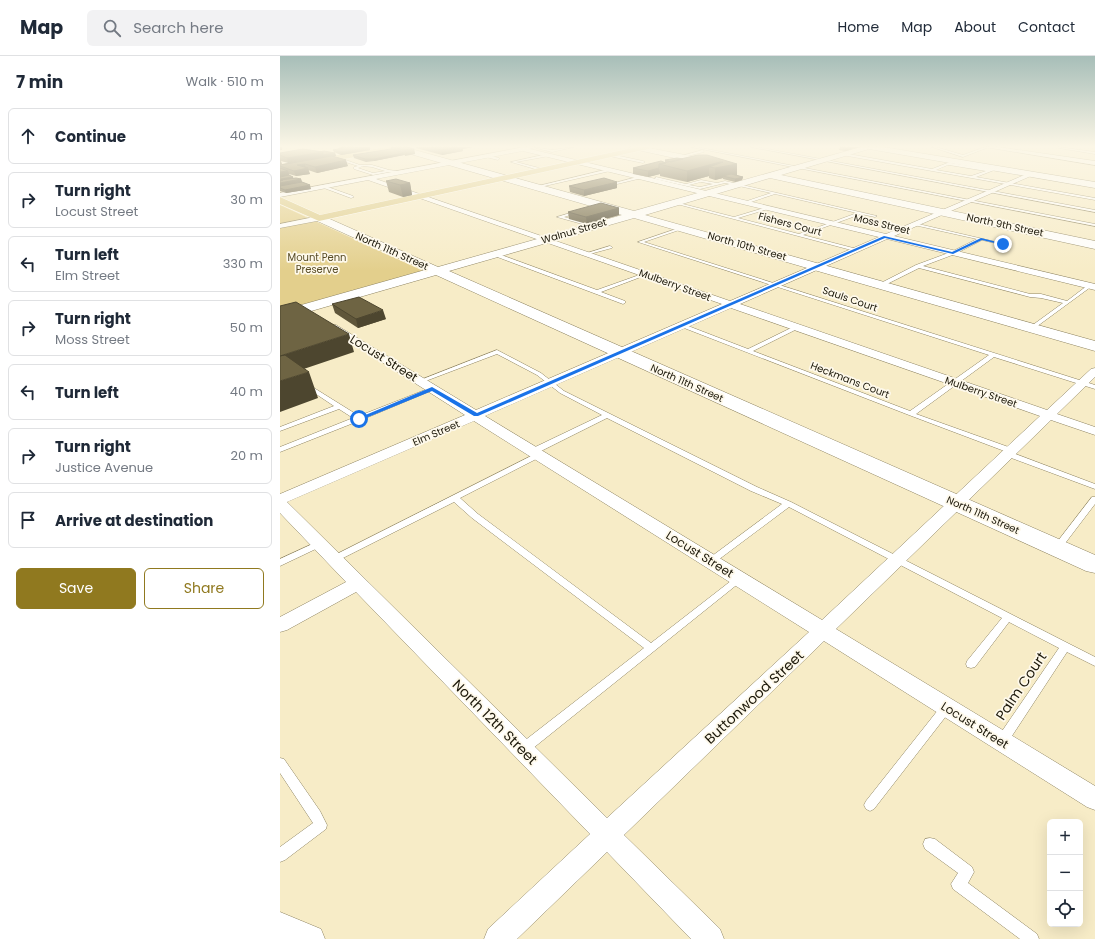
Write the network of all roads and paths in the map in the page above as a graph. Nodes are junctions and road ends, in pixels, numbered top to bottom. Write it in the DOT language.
graph roads {
  1 [pos="318,188"];
  2 [pos="328,188"];
  3 [pos="400,188"];
  4 [pos="456,188"];
  5 [pos="540,188"];
  6 [pos="690,188"];
  7 [pos="724,188"];
  8 [pos="750,188"];
  9 [pos="828,188"];
  10 [pos="902,188"];
  11 [pos="924,188"];
  12 [pos="974,188"];
  13 [pos="997,188"];
  14 [pos="1032,188"];
  15 [pos="916,191"];
  16 [pos="990,191"];
  17 [pos="707,193"];
  18 [pos="774,194"];
  19 [pos="280,195"];
  20 [pos="419,196"];
  21 [pos="352,197"];
  22 [pos="1095,199"];
  23 [pos="280,200"];
  24 [pos="968,201"];
  25 [pos="1041,201"];
  26 [pos="674,203"];
  27 [pos="745,203"];
  28 [pos="1035,204"];
  29 [pos="1028,207"];
  30 [pos="767,208"];
  31 [pos="1022,210"];
  32 [pos="581,211"];
  33 [pos="1095,211"];
  34 [pos="860,212"];
  35 [pos="942,212"];
  36 [pos="633,214"];
  37 [pos="875,216"];
  38 [pos="319,218"];
  39 [pos="735,218"];
  40 [pos="831,223"];
  41 [pos="915,224"];
  42 [pos="1095,225"];
  43 [pos="280,226"];
  44 [pos="592,226"];
  45 [pos="803,226"];
  46 [pos="683,228"];
  47 [pos="815,229"];
  48 [pos="800,235"];
  49 [pos="885,237"];
  50 [pos="981,239"];
  51 [pos="545,240"];
  52 [pos="1003,244"];
  53 [pos="1095,244"];
  54 [pos="610,247"];
  55 [pos="855,250"];
  56 [pos="953,253"];
  57 [pos="494,254"];
  58 [pos="586,254"];
  59 [pos="817,266"];
  60 [pos="918,266"];
  61 [pos="437,271"];
  62 [pos="644,275"];
  63 [pos="776,284"];
  64 [pos="881,285"];
  65 [pos="1092,286"];
  66 [pos="597,292"];
  67 [pos="623,302"];
  68 [pos="1066,302"];
  69 [pos="729,305"];
  70 [pos="304,309"];
  71 [pos="281,318"];
  72 [pos="682,325"];
  73 [pos="795,328"];
  74 [pos="1032,328"];
  75 [pos="1095,346"];
  76 [pos="748,351"];
  77 [pos="619,352"];
  78 [pos="993,354"];
  79 [pos="1095,372"];
  80 [pos="300,382"];
  81 [pos="953,382"];
  82 [pos="551,383"];
  83 [pos="427,385"];
  84 [pos="1089,385"];
  85 [pos="340,406"];
  86 [pos="910,414"];
  87 [pos="476,415"];
  88 [pos="607,415"];
  89 [pos="1049,416"];
  90 [pos="359,419"];
  91 [pos="280,429"];
  92 [pos="1095,431"];
  93 [pos="280,450"];
  94 [pos="1010,452"];
  95 [pos="537,453"];
  96 [pos="1095,487"];
  97 [pos="455,498"];
  98 [pos="280,500"];
  99 [pos="1095,500"];
  100 [pos="957,503"];
  101 [pos="280,504"];
  102 [pos="788,504"];
  103 [pos="319,544"];
  104 [pos="1057,548"];
  105 [pos="334,559"];
  106 [pos="711,561"];
  107 [pos="897,561"];
  108 [pos="280,563"];
  109 [pos="1095,565"];
  110 [pos="739,579"];
  111 [pos="358,583"];
  112 [pos="1008,617"];
  113 [pos="280,625"];
  114 [pos="824,632"];
  115 [pos="1065,647"];
  116 [pos="652,648"];
  117 [pos="1095,662"];
  118 [pos="971,664"];
  119 [pos="946,708"];
  120 [pos="1002,742"];
  121 [pos="522,750"];
  122 [pos="280,763"];
  123 [pos="1095,799"];
  124 [pos="870,805"];
  125 [pos="606,834"];
  126 [pos="930,844"];
  127 [pos="280,856"];
  128 [pos="280,925"];
  129 [pos="311,939"];
  130 [pos="498,939"];
  131 [pos="710,939"];
  132 [pos="1032,939"];
  1 -- 19 [label="street"];
  2 -- 21 [label="lane"];
  3 -- 20 [label="street, Mulberry Street"];
  4 -- 20 [label="main road"];
  5 -- 36 [label="street, North 10th Street"];
  6 -- 17 [label="street, Moss Street"];
  7 -- 17 [label="street, Walnut Street"];
  8 -- 18 [label="lane"];
  9 -- 35 [label="street, North 9th Street"];
  10 -- 15 [label="lane"];
  11 -- 15 [label="lane"];
  12 -- 16 [label="lane"];
  13 -- 16 [label="street, Elm Street"];
  14 -- 22 [label="lane"];
  15 -- 24 [label="lane"];
  16 -- 24 [label="street, Elm Street"];
  16 -- 25 [label="lane"];
  17 -- 26 [label="street, Walnut Street"];
  17 -- 27 [label="street, Moss Street"];
  18 -- 27 [label="lane"];
  18 -- 34 [label="lane"];
  20 -- 38 [label="main road"];
  20 -- 51 [label="street, Mulberry Street"];
  23 -- 38 [label="main road, North 11th Street"];
  24 -- 31 [label="lane"];
  24 -- 35 [label="street, Elm Street"];
  25 -- 28 [label="lane"];
  25 -- 33 [label="lane"];
  26 -- 36 [label="street, Walnut Street"];
  26 -- 39 [label="lane, Fishers Court"];
  27 -- 30 [label="street, Moss Street"];
  29 -- 31 [label="lane"];
  30 -- 39 [label="lane"];
  30 -- 40 [label="street, Moss Street"];
  31 -- 42 [label="lane"];
  32 -- 44 [label="lane"];
  34 -- 37 [label="lane"];
  34 -- 40 [label="lane"];
  35 -- 41 [label="street, Elm Street"];
  35 -- 53 [label="street, North 9th Street"];
  36 -- 44 [label="street, Walnut Street"];
  36 -- 46 [label="street, North 10th Street"];
  38 -- 43 [label="street"];
  38 -- 61 [label="street, North 11th Street"];
  39 -- 48 [label="lane, Fishers Court"];
  40 -- 47 [label="lane"];
  40 -- 49 [label="street, Moss Street"];
  41 -- 49 [label="street, Elm Street"];
  41 -- 50 [label="lane"];
  44 -- 51 [label="street, Walnut Street"];
  45 -- 47 [label="lane"];
  46 -- 59 [label="street, North 10th Street"];
  46 -- 63 [label="lane, Sauls Court"];
  47 -- 48 [label="lane"];
  48 -- 55 [label="lane, Fishers Court"];
  49 -- 55 [label="street, Elm Street"];
  49 -- 56 [label="street, Moss Street"];
  50 -- 52 [label="lane"];
  50 -- 56 [label="lane"];
  51 -- 57 [label="street, Walnut Street"];
  51 -- 58 [label="street, Mulberry Street"];
  54 -- 58 [label="lane"];
  55 -- 59 [label="street, Elm Street"];
  56 -- 60 [label="lane"];
  56 -- 65 [label="street, Moss Street"];
  57 -- 61 [label="street, Walnut Street"];
  57 -- 66 [label="lane"];
  58 -- 62 [label="street, Mulberry Street"];
  59 -- 63 [label="street, Elm Street"];
  59 -- 64 [label="street, North 10th Street"];
  60 -- 64 [label="lane"];
  60 -- 68 [label="lane"];
  61 -- 70 [label="street, Walnut Street"];
  61 -- 77 [label="street, North 11th Street"];
  62 -- 66 [label="lane"];
  62 -- 69 [label="street, Mulberry Street"];
  63 -- 69 [label="street, Elm Street"];
  63 -- 78 [label="lane, Sauls Court"];
  64 -- 74 [label="street, North 10th Street"];
  65 -- 68 [label="lane"];
  66 -- 67 [label="lane"];
  68 -- 74 [label="lane"];
  69 -- 72 [label="street, Elm Street"];
  69 -- 73 [label="street, Mulberry Street"];
  70 -- 71 [label="street, Walnut Street"];
  70 -- 83 [label="street, Locust Street"];
  72 -- 76 [label="lane, Heckmans Court"];
  72 -- 77 [label="street, Elm Street"];
  73 -- 76 [label="lane"];
  73 -- 81 [label="street, Mulberry Street"];
  74 -- 75 [label="street, North 10th Street"];
  76 -- 86 [label="lane, Heckmans Court"];
  77 -- 82 [label="street, Elm Street"];
  77 -- 100 [label="street, North 11th Street"];
  78 -- 81 [label="lane"];
  78 -- 84 [label="lane, Sauls Court"];
  79 -- 84 [label="street, Buttonwood Street"];
  80 -- 85 [label="lane"];
  81 -- 86 [label="lane"];
  81 -- 89 [label="street, Mulberry Street"];
  82 -- 83 [label="lane"];
  82 -- 87 [label="street, Elm Street"];
  82 -- 88 [label="lane"];
  83 -- 87 [label="street, Locust Street"];
  83 -- 90 [label="lane"];
  84 -- 89 [label="street, Buttonwood Street"];
  85 -- 90 [label="lane"];
  85 -- 91 [label="lane"];
  86 -- 94 [label="lane, Heckmans Court"];
  87 -- 95 [label="street, Locust Street"];
  87 -- 98 [label="street, Elm Street"];
  88 -- 95 [label="lane"];
  88 -- 102 [label="lane"];
  89 -- 92 [label="street, Mulberry Street"];
  89 -- 94 [label="street, Buttonwood Street"];
  90 -- 93 [label="lane"];
  94 -- 96 [label="lane, Heckmans Court"];
  94 -- 100 [label="street, Buttonwood Street"];
  95 -- 97 [label="lane"];
  95 -- 106 [label="street, Locust Street"];
  97 -- 105 [label="lane"];
  97 -- 116 [label="lane"];
  99 -- 104 [label="lane"];
  100 -- 104 [label="street, North 11th Street"];
  100 -- 107 [label="street, Buttonwood Street"];
  101 -- 103 [label="street, North 12th Street"];
  102 -- 106 [label="lane"];
  102 -- 107 [label="lane"];
  103 -- 105 [label="street, North 12th Street"];
  103 -- 108 [label="lane"];
  104 -- 109 [label="street, North 11th Street"];
  105 -- 111 [label="street, North 12th Street"];
  106 -- 110 [label="street, Locust Street"];
  107 -- 112 [label="lane"];
  107 -- 114 [label="street, Buttonwood Street"];
  110 -- 114 [label="street, Locust Street"];
  110 -- 116 [label="lane"];
  111 -- 113 [label="street"];
  111 -- 121 [label="street, North 12th Street"];
  112 -- 115 [label="lane"];
  112 -- 118 [label="lane"];
  114 -- 119 [label="street, Locust Street"];
  114 -- 125 [label="street, Buttonwood Street"];
  115 -- 117 [label="lane"];
  115 -- 120 [label="lane, Palm Court"];
  116 -- 121 [label="lane"];
  119 -- 120 [label="street, Locust Street"];
  119 -- 124 [label="lane"];
  120 -- 123 [label="street, Locust Street"];
  121 -- 125 [label="street, North 12th Street"];
  122 -- 127 [label="lane"];
  125 -- 130 [label="street, Buttonwood Street"];
  125 -- 131 [label="street, North 12th Street"];
  126 -- 132 [label="lane"];
  128 -- 129 [label="street"];
}
